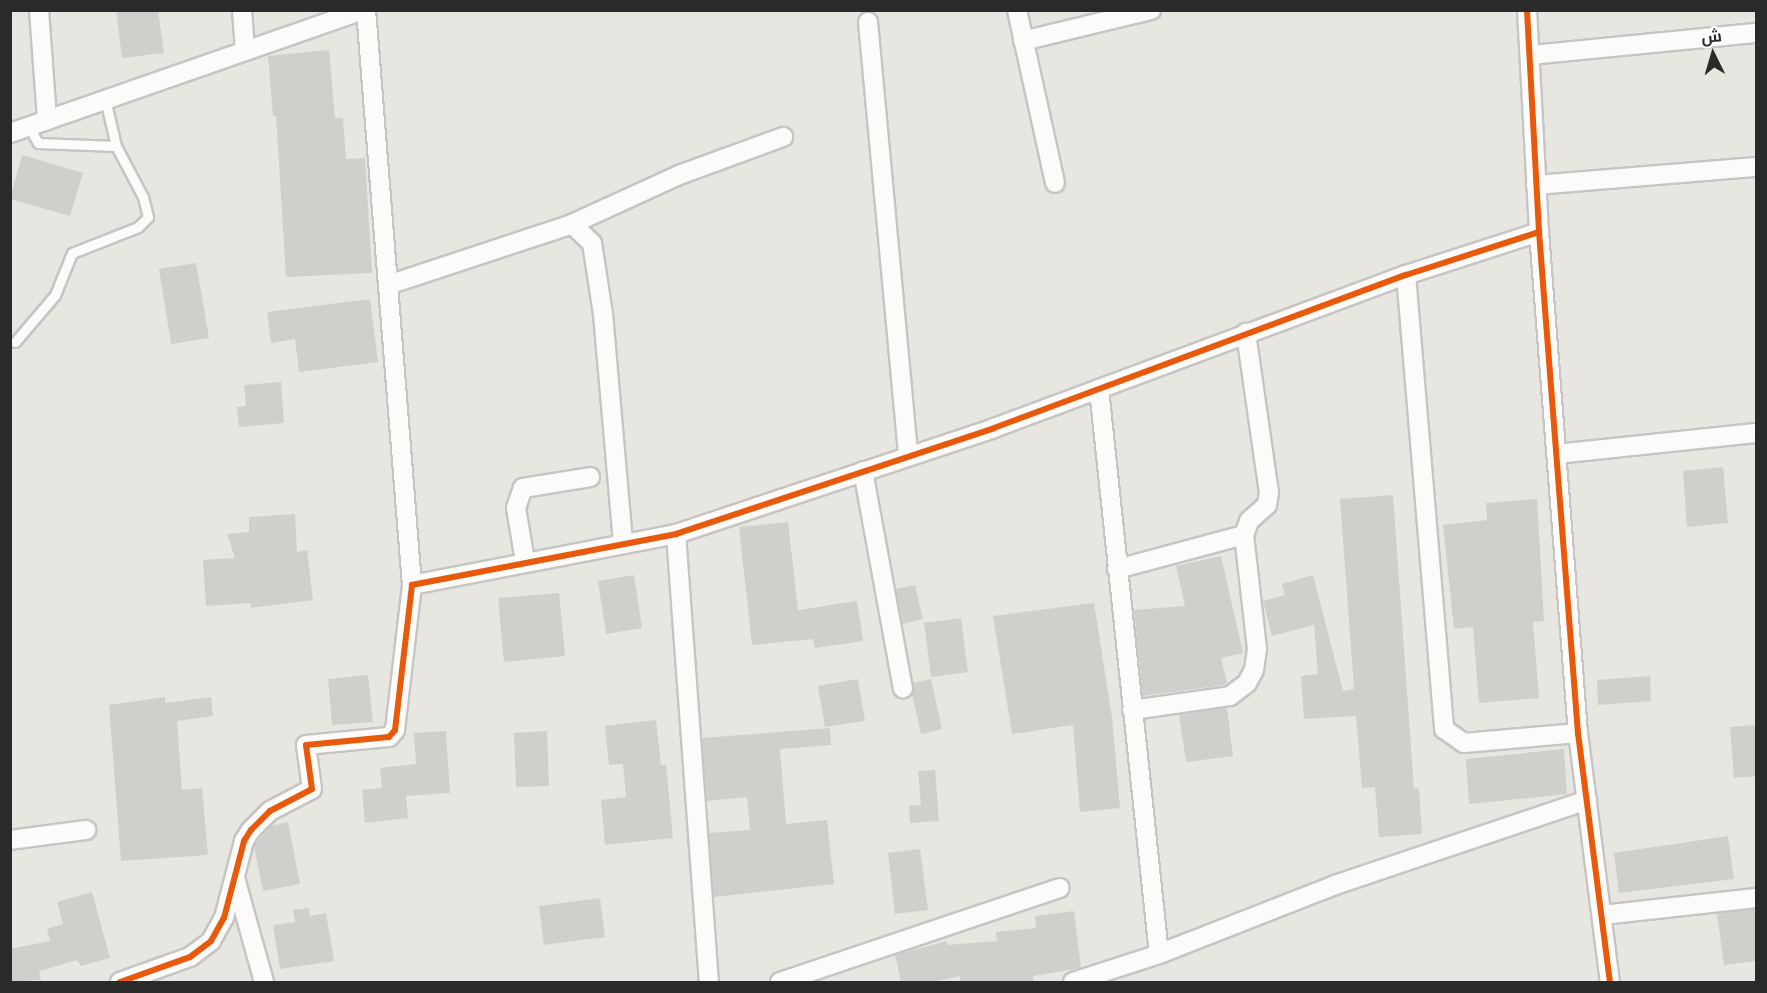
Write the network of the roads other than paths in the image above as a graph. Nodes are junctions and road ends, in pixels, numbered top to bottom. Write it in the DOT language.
graph roads {
  1 [pos="39,10"];
  2 [pos="242,10"];
  3 [pos="365,10"];
  4 [pos="1017,10"];
  5 [pos="1151,10"];
  6 [pos="1527,10"];
  7 [pos="868,22"];
  8 [pos="1756,33"];
  9 [pos="1023,41"];
  10 [pos="245,51"];
  11 [pos="1531,55"];
  12 [pos="105,99"];
  13 [pos="47,120"];
  14 [pos="29,127"];
  15 [pos="10,133"];
  16 [pos="783,137"];
  17 [pos="116,146"];
  18 [pos="1756,167"];
  19 [pos="1055,183"];
  20 [pos="1536,184"];
  21 [pos="572,224"];
  22 [pos="1539,232"];
  23 [pos="1406,275"];
  24 [pos="388,285"];
  25 [pos="1246,333"];
  26 [pos="15,342"];
  27 [pos="1099,389"];
  28 [pos="1756,433"];
  29 [pos="1556,454"];
  30 [pos="908,456"];
  31 [pos="863,471"];
  32 [pos="590,477"];
  33 [pos="676,534"];
  34 [pos="1244,535"];
  35 [pos="623,544"];
  36 [pos="525,561"];
  37 [pos="1117,569"];
  38 [pos="412,585"];
  39 [pos="903,688"];
  40 [pos="1131,710"];
  41 [pos="1578,733"];
  42 [pos="1587,800"];
  43 [pos="86,830"];
  44 [pos="10,840"];
  45 [pos="235,878"];
  46 [pos="1060,888"];
  47 [pos="1756,898"];
  48 [pos="1602,915"];
  49 [pos="1159,954"];
  50 [pos="120,982"];
  51 [pos="264,982"];
  52 [pos="709,982"];
  53 [pos="780,982"];
  54 [pos="1073,982"];
  55 [pos="1610,982"];
  1 -- 13 [label="street"];
  2 -- 10 [label="street"];
  3 -- 10 [label="street"];
  3 -- 24 [label="street"];
  4 -- 9 [label="street"];
  5 -- 9 [label="street"];
  6 -- 11 [label="street"];
  7 -- 30 [label="street"];
  8 -- 11 [label="street"];
  9 -- 19 [label="street"];
  10 -- 12 [label="street"];
  11 -- 20 [label="street"];
  12 -- 13 [label="street"];
  12 -- 17 [label="lane"];
  13 -- 14 [label="street"];
  14 -- 15 [label="street"];
  14 -- 17 [label="lane"];
  16 -- 21 [label="street"];
  17 -- 26 [label="lane"];
  18 -- 20 [label="street"];
  20 -- 22 [label="street"];
  21 -- 24 [label="street"];
  21 -- 35 [label="street"];
  22 -- 23 [label="street"];
  22 -- 29 [label="street"];
  23 -- 25 [label="street"];
  23 -- 41 [label="street"];
  24 -- 38 [label="street"];
  25 -- 27 [label="street"];
  25 -- 34 [label="street"];
  27 -- 30 [label="street"];
  27 -- 37 [label="street"];
  28 -- 29 [label="street"];
  29 -- 41 [label="street"];
  30 -- 31 [label="street"];
  31 -- 33 [label="street"];
  31 -- 39 [label="street"];
  32 -- 36 [label="street"];
  33 -- 35 [label="street"];
  33 -- 52 [label="street"];
  34 -- 37 [label="street"];
  34 -- 40 [label="street"];
  35 -- 36 [label="street"];
  36 -- 38 [label="street"];
  37 -- 40 [label="street"];
  38 -- 45 [label="street"];
  40 -- 49 [label="street"];
  41 -- 42 [label="street"];
  42 -- 48 [label="street"];
  42 -- 49 [label="street"];
  43 -- 44 [label="street"];
  45 -- 50 [label="street"];
  45 -- 51 [label="street"];
  46 -- 53 [label="street"];
  47 -- 48 [label="street"];
  48 -- 55 [label="street"];
  49 -- 54 [label="street"];
}
